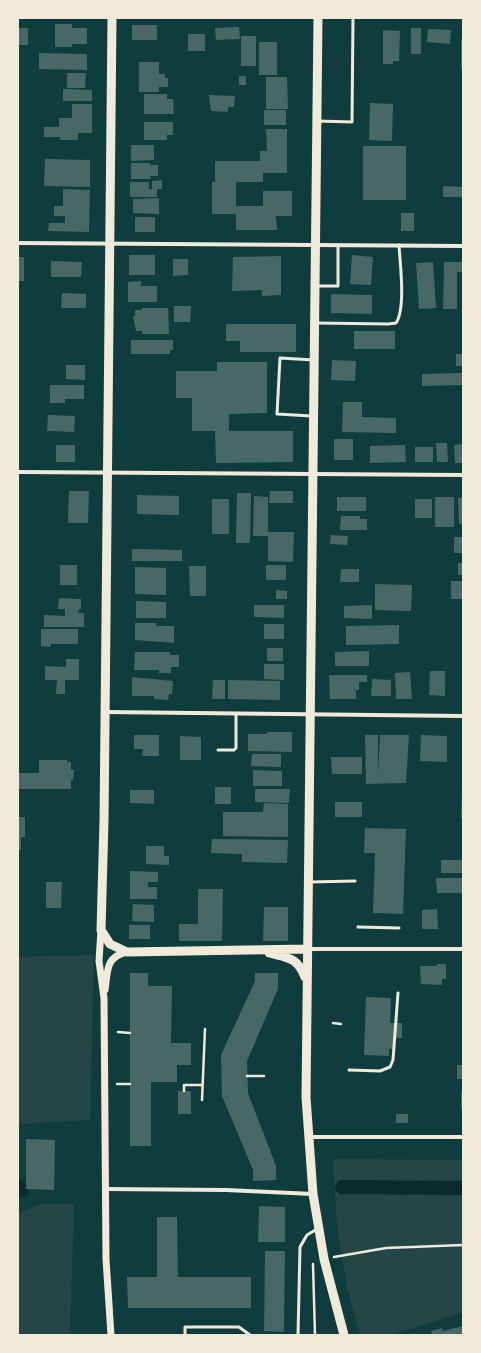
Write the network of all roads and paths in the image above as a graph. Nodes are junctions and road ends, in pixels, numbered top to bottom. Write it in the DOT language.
graph roads {
  1 [pos="112,18"];
  2 [pos="318,18"];
  3 [pos="353,18"];
  4 [pos="316,121"];
  5 [pos="18,243"];
  6 [pos="109,243"];
  7 [pos="338,244"];
  8 [pos="399,244"];
  9 [pos="316,245"];
  10 [pos="463,246"];
  11 [pos="315,286"];
  12 [pos="314,323"];
  13 [pos="314,360"];
  14 [pos="313,416"];
  15 [pos="18,472"];
  16 [pos="107,473"];
  17 [pos="312,474"];
  18 [pos="463,475"];
  19 [pos="105,712"];
  20 [pos="236,714"];
  21 [pos="310,716"];
  22 [pos="463,716"];
  23 [pos="218,750"];
  24 [pos="355,881"];
  25 [pos="308,882"];
  26 [pos="358,927"];
  27 [pos="399,928"];
  28 [pos="101,930"];
  29 [pos="308,949"];
  30 [pos="463,949"];
  31 [pos="258,950"];
  32 [pos="127,952"];
  33 [pos="307,982"];
  34 [pos="398,993"];
  35 [pos="104,998"];
  36 [pos="333,1023"];
  37 [pos="341,1024"];
  38 [pos="205,1029"];
  39 [pos="118,1032"];
  40 [pos="130,1033"];
  41 [pos="350,1070"];
  42 [pos="247,1076"];
  43 [pos="264,1076"];
  44 [pos="117,1084"];
  45 [pos="130,1084"];
  46 [pos="202,1086"];
  47 [pos="184,1091"];
  48 [pos="202,1100"];
  49 [pos="308,1137"];
  50 [pos="463,1137"];
  51 [pos="105,1189"];
  52 [pos="313,1194"];
  53 [pos="319,1229"];
  54 [pos="463,1245"];
  55 [pos="336,1256"];
  56 [pos="316,1261"];
  57 [pos="112,1335"];
  58 [pos="185,1335"];
  59 [pos="250,1335"];
  60 [pos="298,1335"];
  61 [pos="315,1335"];
  62 [pos="344,1335"];
  1 -- 6 [label="main road"];
  2 -- 4 [label="main road"];
  3 -- 4 [label="lane"];
  4 -- 9 [label="main road"];
  5 -- 6 [label="street"];
  6 -- 9 [label="street"];
  6 -- 16 [label="main road"];
  7 -- 8 [label="street"];
  7 -- 9 [label="street"];
  7 -- 11 [label="lane"];
  8 -- 10 [label="street"];
  8 -- 12 [label="lane"];
  9 -- 11 [label="main road"];
  11 -- 12 [label="main road"];
  12 -- 13 [label="main road"];
  13 -- 14 [label="main road"];
  13 -- 14 [label="lane"];
  14 -- 17 [label="main road"];
  15 -- 16 [label="street"];
  16 -- 17 [label="street"];
  16 -- 19 [label="main road"];
  17 -- 18 [label="street"];
  17 -- 21 [label="main road"];
  19 -- 20 [label="street"];
  19 -- 28 [label="main road"];
  20 -- 21 [label="street"];
  20 -- 23 [label="lane"];
  21 -- 22 [label="street"];
  21 -- 25 [label="main road"];
  24 -- 25 [label="lane"];
  25 -- 29 [label="main road"];
  26 -- 27 [label="lane"];
  28 -- 32 [label="main road"];
  28 -- 35 [label="street"];
  29 -- 30 [label="street"];
  29 -- 31 [label="main road"];
  29 -- 33 [label="main road"];
  31 -- 32 [label="main road"];
  31 -- 33 [label="main road"];
  32 -- 35 [label="street"];
  33 -- 49 [label="main road"];
  34 -- 41 [label="lane"];
  35 -- 51 [label="street"];
  36 -- 37 [label="path"];
  38 -- 46 [label="path"];
  39 -- 40 [label="path"];
  42 -- 43 [label="path"];
  44 -- 45 [label="path"];
  46 -- 47 [label="path"];
  46 -- 48 [label="path"];
  49 -- 50 [label="street"];
  49 -- 52 [label="main road"];
  51 -- 52 [label="street"];
  51 -- 57 [label="street"];
  52 -- 53 [label="main road"];
  53 -- 60 [label="lane"];
  53 -- 62 [label="main road"];
  54 -- 55 [label="path"];
  56 -- 61 [label="path"];
  58 -- 59 [label="lane"];
}
